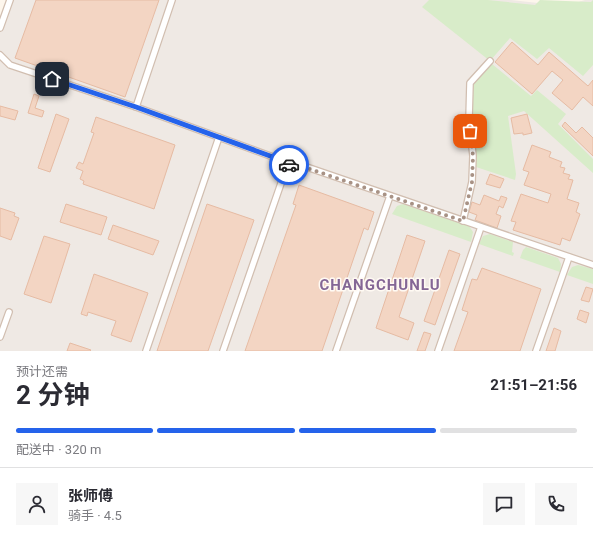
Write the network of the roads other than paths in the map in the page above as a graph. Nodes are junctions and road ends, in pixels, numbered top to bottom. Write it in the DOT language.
graph roads {
  1 [pos="10,0"];
  2 [pos="172,0"];
  3 [pos="0,28"];
  4 [pos="0,55"];
  5 [pos="490,61"];
  6 [pos="136,107"];
  7 [pos="219,137"];
  8 [pos="288,166"];
  9 [pos="390,196"];
  10 [pos="463,221"];
  11 [pos="481,227"];
  12 [pos="569,257"];
  13 [pos="593,265"];
  14 [pos="9,312"];
  15 [pos="0,337"];
  16 [pos="146,351"];
  17 [pos="223,351"];
  18 [pos="336,351"];
  19 [pos="438,351"];
  20 [pos="536,351"];
  1 -- 3 [label="lane"];
  2 -- 6 [label="lane"];
  4 -- 6 [label="lane"];
  5 -- 10 [label="lane"];
  6 -- 7 [label="lane"];
  7 -- 8 [label="lane"];
  7 -- 16 [label="lane"];
  8 -- 9 [label="lane"];
  8 -- 17 [label="lane"];
  9 -- 10 [label="lane"];
  9 -- 18 [label="lane"];
  10 -- 11 [label="lane"];
  11 -- 12 [label="lane"];
  11 -- 19 [label="lane"];
  12 -- 13 [label="lane"];
  12 -- 20 [label="lane"];
  14 -- 15 [label="lane"];
}
